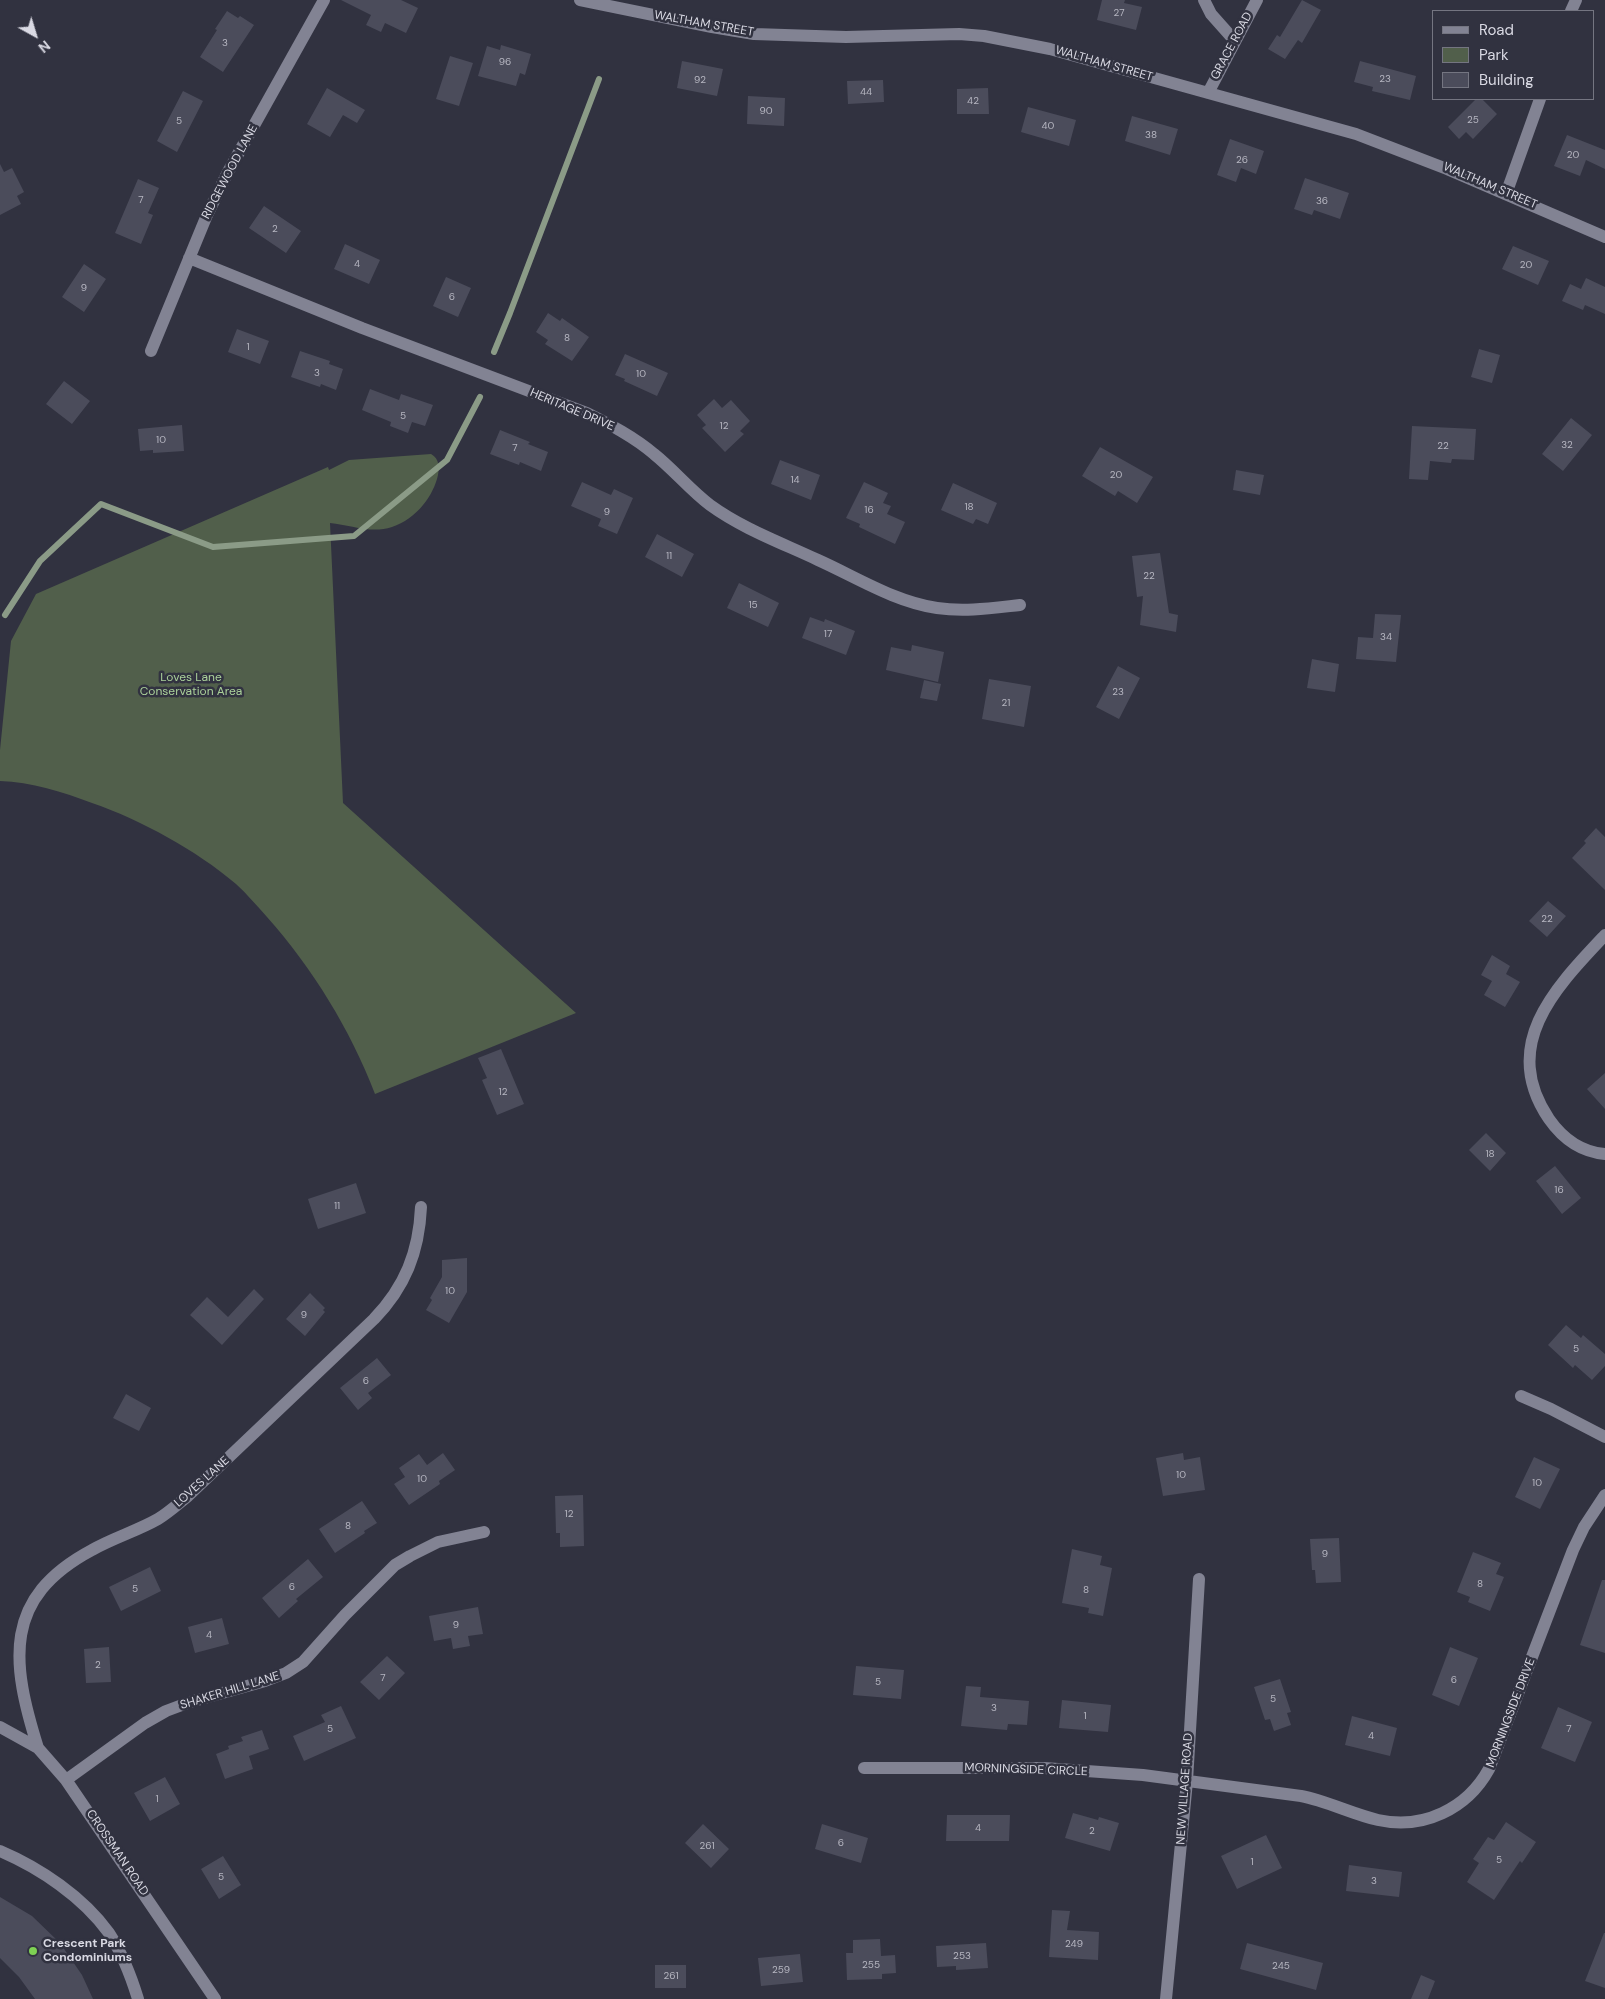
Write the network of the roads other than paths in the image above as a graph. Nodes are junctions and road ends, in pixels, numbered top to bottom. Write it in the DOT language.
graph roads {
  1 [pos="324,0"];
  2 [pos="580,0"];
  3 [pos="1204,0"];
  4 [pos="1257,0"];
  5 [pos="1235,41"];
  6 [pos="1208,93"];
  7 [pos="1540,100"];
  8 [pos="1506,194"];
  9 [pos="1605,237"];
  10 [pos="189,258"];
  11 [pos="151,351"];
  12 [pos="1020,605"];
  13 [pos="1605,935"];
  14 [pos="1605,1154"];
  15 [pos="421,1207"];
  16 [pos="1521,1396"];
  17 [pos="1605,1437"];
  18 [pos="1605,1494"];
  19 [pos="484,1532"];
  20 [pos="1199,1579"];
  21 [pos="0,1727"];
  22 [pos="38,1748"];
  23 [pos="864,1768"];
  24 [pos="66,1780"];
  25 [pos="1187,1781"];
  26 [pos="0,1851"];
  27 [pos="138,1999"];
  28 [pos="215,1999"];
  29 [pos="1166,1999"];
  1 -- 10 [label="street, RIDGEWOOD LANE"];
  2 -- 6 [label="street, WALTHAM STREET"];
  3 -- 5 [label="street"];
  4 -- 5 [label="street, GRACE ROAD"];
  5 -- 6 [label="street, GRACE ROAD"];
  6 -- 8 [label="street, WALTHAM STREET"];
  7 -- 8 [label="street"];
  8 -- 9 [label="street, WALTHAM STREET"];
  10 -- 11 [label="street, RIDGEWOOD LANE"];
  10 -- 12 [label="street, HERITAGE DRIVE"];
  13 -- 14 [label="street"];
  15 -- 22 [label="street, LOVES LANE"];
  16 -- 17 [label="street"];
  18 -- 25 [label="street, MORNINGSIDE DRIVE"];
  19 -- 24 [label="street, SHAKER HILL LANE"];
  20 -- 25 [label="street, NEW VILLAGE ROAD"];
  21 -- 22 [label="street, CROSSMAN ROAD"];
  22 -- 24 [label="street, CROSSMAN ROAD"];
  23 -- 25 [label="street, MORNINGSIDE CIRCLE"];
  24 -- 28 [label="street, CROSSMAN ROAD"];
  25 -- 29 [label="street, NEW VILLAGE ROAD"];
  26 -- 27 [label="street"];
}
